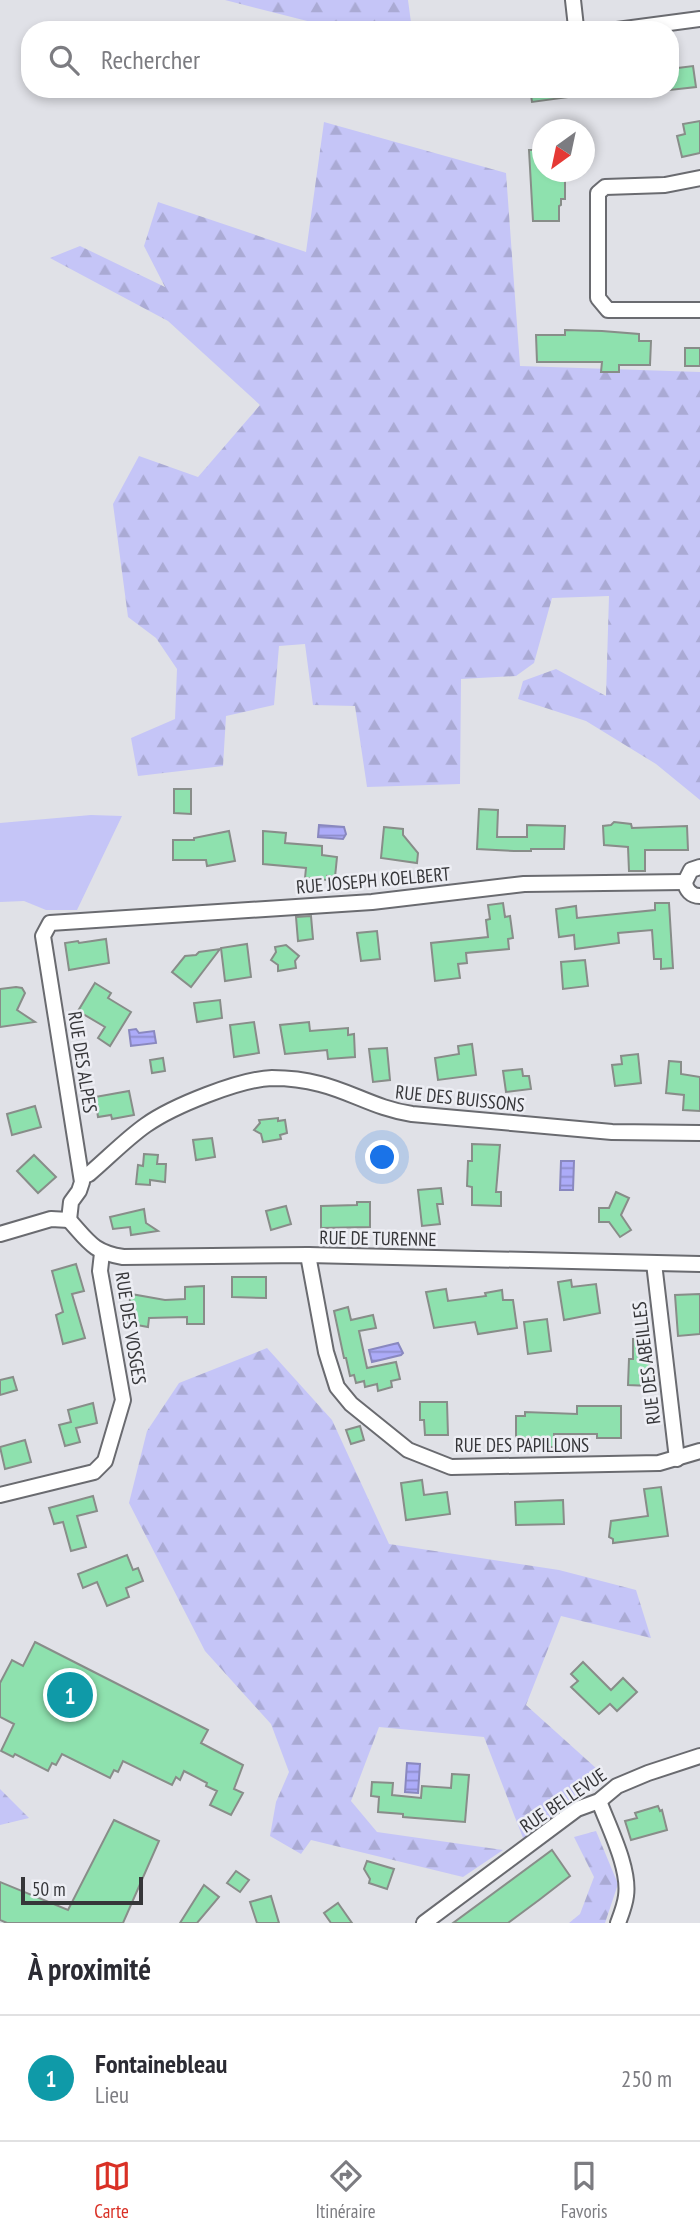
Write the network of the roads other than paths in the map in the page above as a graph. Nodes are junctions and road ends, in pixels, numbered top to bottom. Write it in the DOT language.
graph roads {
  1 [pos="573,0"];
  2 [pos="700,19"];
  3 [pos="578,21"];
  4 [pos="679,22"];
  5 [pos="700,178"];
  6 [pos="700,310"];
  7 [pos="700,867"];
  8 [pos="685,882"];
  9 [pos="700,896"];
  10 [pos="64,921"];
  11 [pos="700,1133"];
  12 [pos="82,1177"];
  13 [pos="69,1220"];
  14 [pos="0,1234"];
  15 [pos="102,1253"];
  16 [pos="308,1255"];
  17 [pos="653,1263"];
  18 [pos="700,1264"];
  19 [pos="700,1451"];
  20 [pos="677,1459"];
  21 [pos="0,1495"];
  22 [pos="700,1756"];
  23 [pos="598,1801"];
  24 [pos="424,1923"];
  25 [pos="618,1923"];
  1 -- 3 [label="street"];
  2 -- 4 [label="street"];
  5 -- 6 [label="street"];
  7 -- 8 [label="street"];
  8 -- 9 [label="street"];
  8 -- 10 [label="street, RUE JOSEPH KOELBERT"];
  10 -- 12 [label="street, RUE DES ALPES"];
  11 -- 12 [label="street, RUE DES BUISSONS"];
  12 -- 13 [label="street, RUE DES ALPES"];
  13 -- 14 [label="street"];
  13 -- 15 [label="street"];
  15 -- 16 [label="street, RUE DE TURENNE"];
  15 -- 21 [label="street, RUE DES VOSGES"];
  16 -- 17 [label="street, RUE DE TURENNE"];
  16 -- 20 [label="street, RUE DES PAPILLONS"];
  17 -- 18 [label="street, RUE DE TURENNE"];
  17 -- 20 [label="street, RUE DES ABEILLES"];
  19 -- 20 [label="street, RUE DES PAPILLONS"];
  22 -- 23 [label="street, RUE BELLEVUE"];
  23 -- 24 [label="street, RUE BELLEVUE"];
  23 -- 25 [label="street"];
}
